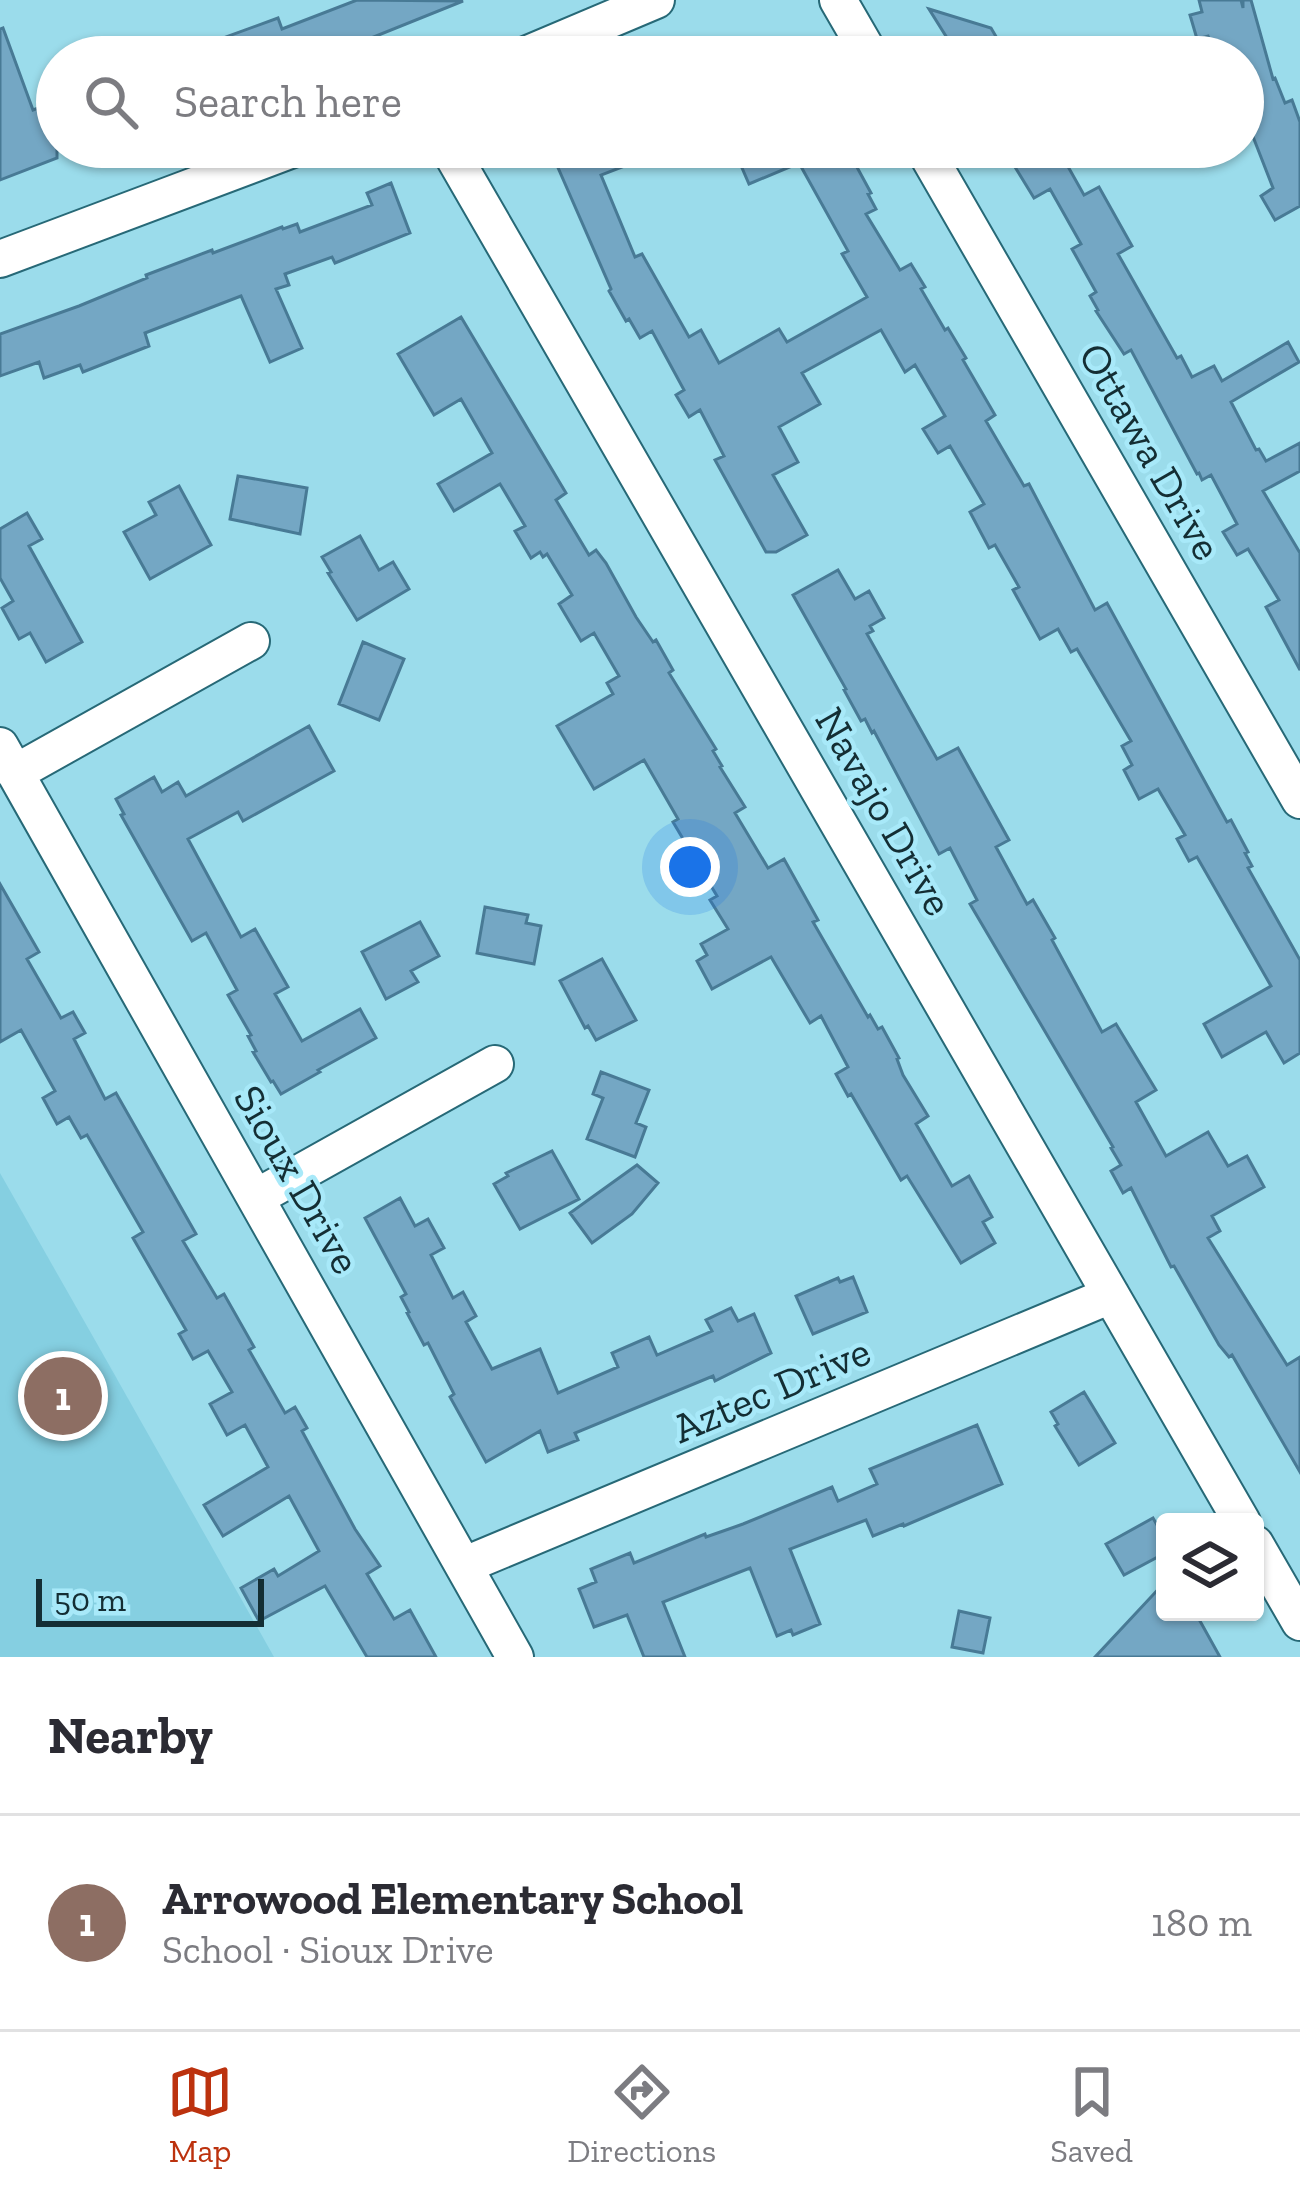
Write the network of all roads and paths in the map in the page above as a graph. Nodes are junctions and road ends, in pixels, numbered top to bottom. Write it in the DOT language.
graph roads {
  1 [pos="656,0"];
  2 [pos="838,0"];
  3 [pos="571,36"];
  4 [pos="859,36"];
  5 [pos="242,168"];
  6 [pos="460,168"];
  7 [pos="935,168"];
  8 [pos="0,259"];
  9 [pos="251,640"];
  10 [pos="8,760"];
  11 [pos="1300,800"];
  12 [pos="495,1064"];
  13 [pos="256,1197"];
  14 [pos="1111,1295"];
  15 [pos="1237,1513"];
  16 [pos="1264,1560"];
  17 [pos="464,1565"];
  18 [pos="1300,1622"];
  19 [pos="515,1657"];
  1 -- 3 [label="street"];
  2 -- 4 [label="street"];
  5 -- 8 [label="street"];
  6 -- 14 [label="street, Navajo Drive"];
  7 -- 11 [label="street, Ottawa Drive"];
  9 -- 10 [label="street"];
  10 -- 13 [label="street, Sioux Drive"];
  12 -- 13 [label="street"];
  13 -- 17 [label="street, Sioux Drive"];
  14 -- 15 [label="street, Navajo Drive"];
  14 -- 17 [label="street, Aztec Drive"];
  16 -- 18 [label="street"];
  17 -- 19 [label="street, Sioux Drive"];
}
